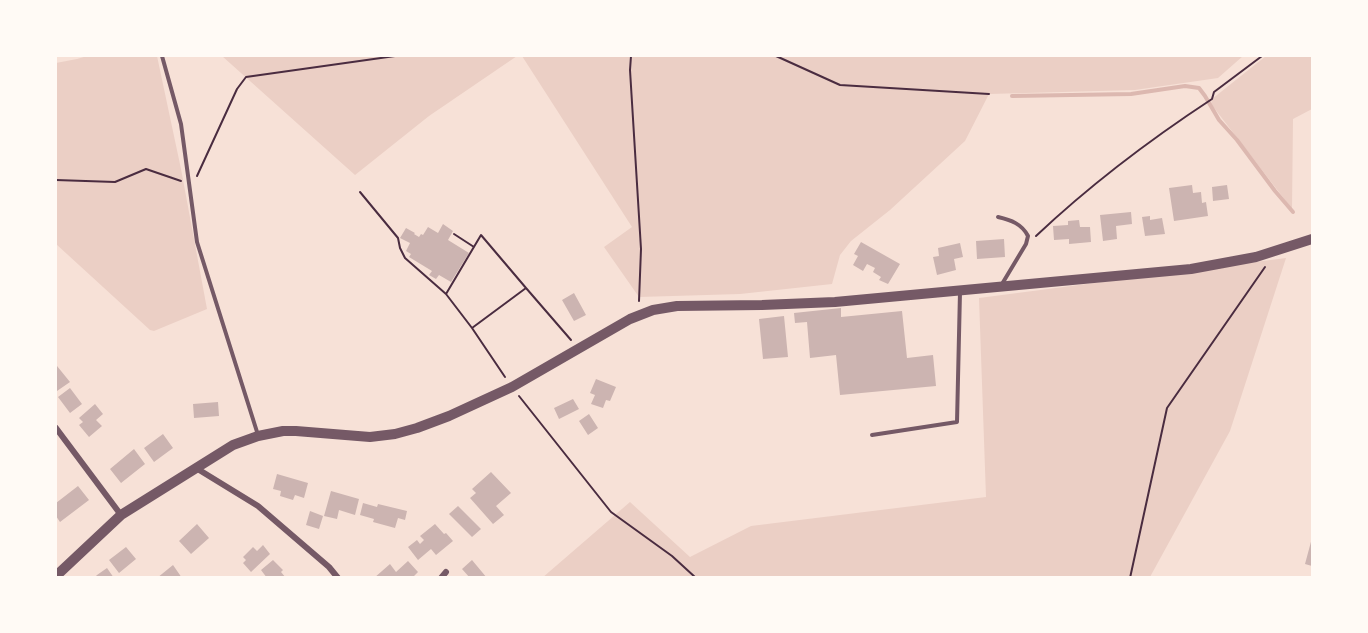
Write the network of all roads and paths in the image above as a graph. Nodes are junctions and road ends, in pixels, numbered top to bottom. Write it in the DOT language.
graph roads {
  1 [pos="162,56"];
  2 [pos="395,56"];
  3 [pos="631,56"];
  4 [pos="776,56"];
  5 [pos="1262,56"];
  6 [pos="989,94"];
  7 [pos="196,178"];
  8 [pos="56,180"];
  9 [pos="189,184"];
  10 [pos="360,192"];
  11 [pos="998,217"];
  12 [pos="454,234"];
  13 [pos="1312,239"];
  14 [pos="1026,242"];
  15 [pos="474,248"];
  16 [pos="1261,273"];
  17 [pos="1000,287"];
  18 [pos="526,288"];
  19 [pos="960,291"];
  20 [pos="446,294"];
  21 [pos="639,315"];
  22 [pos="472,328"];
  23 [pos="578,349"];
  24 [pos="512,387"];
  25 [pos="56,428"];
  26 [pos="872,435"];
  27 [pos="258,436"];
  28 [pos="196,468"];
  29 [pos="121,515"];
  30 [pos="56,576"];
  31 [pos="338,578"];
  32 [pos="696,578"];
  33 [pos="1130,578"];
  1 -- 9 [label="lane"];
  2 -- 7 [label="path"];
  3 -- 21 [label="path"];
  4 -- 6 [label="path"];
  5 -- 14 [label="path"];
  8 -- 9 [label="path"];
  9 -- 27 [label="lane"];
  10 -- 20 [label="path"];
  11 -- 14 [label="lane"];
  12 -- 15 [label="path"];
  13 -- 17 [label="street"];
  14 -- 17 [label="lane"];
  15 -- 18 [label="path"];
  15 -- 20 [label="path"];
  16 -- 33 [label="path"];
  17 -- 19 [label="street"];
  18 -- 22 [label="path"];
  18 -- 23 [label="path"];
  19 -- 21 [label="street"];
  19 -- 26 [label="lane"];
  20 -- 22 [label="path"];
  21 -- 23 [label="street"];
  22 -- 24 [label="path"];
  23 -- 24 [label="street"];
  24 -- 27 [label="street"];
  24 -- 32 [label="path"];
  25 -- 29 [label="street"];
  27 -- 28 [label="street"];
  28 -- 29 [label="street"];
  28 -- 31 [label="street"];
  29 -- 30 [label="street"];
}
